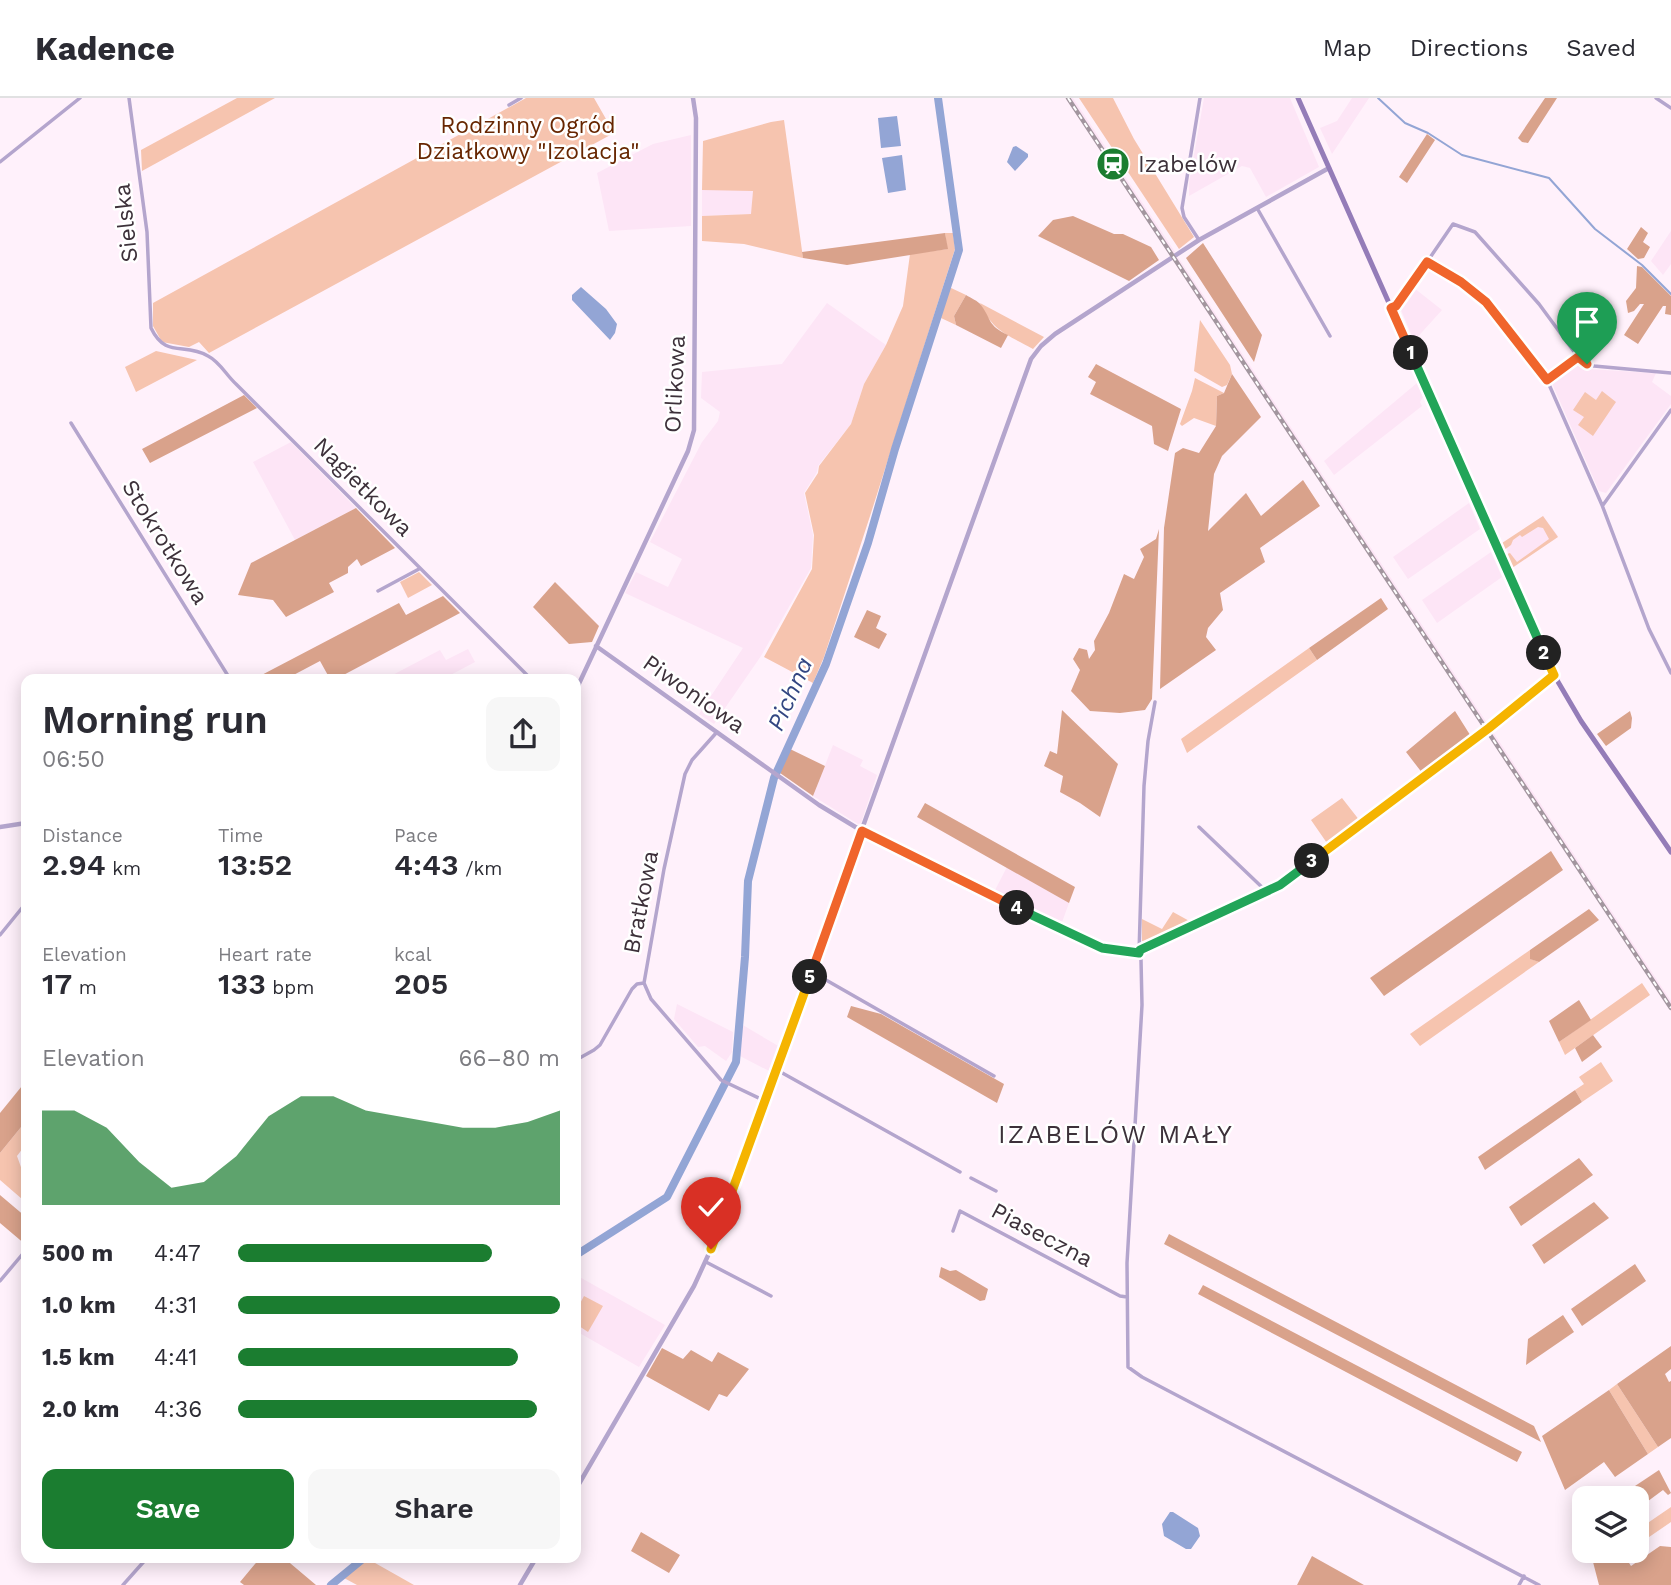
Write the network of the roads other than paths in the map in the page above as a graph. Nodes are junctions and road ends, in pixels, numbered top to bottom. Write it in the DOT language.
graph roads {
  1 [pos="80,98"];
  2 [pos="129,98"];
  3 [pos="521,98"];
  4 [pos="693,98"];
  5 [pos="1200,98"];
  6 [pos="1298,98"];
  7 [pos="1656,98"];
  8 [pos="509,105"];
  9 [pos="1671,108"];
  10 [pos="0,162"];
  11 [pos="1329,168"];
  12 [pos="1257,208"];
  13 [pos="1199,240"];
  14 [pos="1427,262"];
  15 [pos="1391,308"];
  16 [pos="1330,335"];
  17 [pos="159,342"];
  18 [pos="1578,357"];
  19 [pos="1671,373"];
  20 [pos="1547,380"];
  21 [pos="1671,411"];
  22 [pos="71,423"];
  23 [pos="1602,506"];
  24 [pos="419,569"];
  25 [pos="378,591"];
  26 [pos="596,646"];
  27 [pos="1671,673"];
  28 [pos="227,674"];
  29 [pos="526,674"];
  30 [pos="1554,675"];
  31 [pos="581,679"];
  32 [pos="1155,702"];
  33 [pos="717,732"];
  34 [pos="21,823"];
  35 [pos="0,827"];
  36 [pos="1199,827"];
  37 [pos="862,831"];
  38 [pos="1671,852"];
  39 [pos="1266,891"];
  40 [pos="21,909"];
  41 [pos="0,935"];
  42 [pos="1139,951"];
  43 [pos="812,972"];
  44 [pos="644,983"];
  45 [pos="581,1058"];
  46 [pos="777,1070"];
  47 [pos="994,1076"];
  48 [pos="765,1101"];
  49 [pos="960,1172"];
  50 [pos="971,1178"];
  51 [pos="996,1191"];
  52 [pos="953,1231"];
  53 [pos="21,1256"];
  54 [pos="706,1262"];
  55 [pos="0,1281"];
  56 [pos="771,1296"];
  57 [pos="1127,1297"];
  58 [pos="581,1480"];
  59 [pos="143,1563"];
  60 [pos="533,1563"];
  61 [pos="1524,1576"];
  62 [pos="123,1585"];
  63 [pos="520,1585"];
  64 [pos="1519,1585"];
  65 [pos="1539,1585"];
  1 -- 10 [label="street"];
  2 -- 17 [label="street, Sielska"];
  3 -- 8 [label="street"];
  4 -- 26 [label="street, Orlikowa"];
  5 -- 13 [label="street"];
  6 -- 11 [label="main road"];
  7 -- 9 [label="street"];
  11 -- 12 [label="street"];
  11 -- 15 [label="main road"];
  12 -- 13 [label="street"];
  12 -- 16 [label="street"];
  13 -- 37 [label="street"];
  14 -- 15 [label="street"];
  14 -- 18 [label="street"];
  14 -- 20 [label="street"];
  15 -- 30 [label="main road"];
  17 -- 24 [label="street, Nagietkowa"];
  18 -- 19 [label="street"];
  18 -- 20 [label="street"];
  20 -- 23 [label="street"];
  21 -- 23 [label="street"];
  22 -- 28 [label="street, Stokrotkowa"];
  23 -- 27 [label="street"];
  24 -- 25 [label="street"];
  24 -- 29 [label="street, Nagietkowa"];
  26 -- 31 [label="street, Orlikowa"];
  26 -- 33 [label="street, Piwoniowa"];
  30 -- 38 [label="main road"];
  30 -- 39 [label="street"];
  32 -- 42 [label="street"];
  33 -- 37 [label="street, Piwoniowa"];
  33 -- 44 [label="street, Bratkowa"];
  34 -- 35 [label="street"];
  36 -- 39 [label="street"];
  37 -- 42 [label="street"];
  37 -- 43 [label="street"];
  39 -- 42 [label="street"];
  40 -- 41 [label="street"];
  42 -- 57 [label="street"];
  43 -- 46 [label="street"];
  43 -- 47 [label="street"];
  44 -- 45 [label="street, Bratkowa"];
  44 -- 48 [label="street"];
  46 -- 48 [label="street"];
  46 -- 49 [label="street"];
  48 -- 54 [label="street"];
  50 -- 51 [label="street"];
  52 -- 57 [label="street, Piaseczna"];
  53 -- 55 [label="street"];
  54 -- 56 [label="street"];
  54 -- 58 [label="street"];
  57 -- 61 [label="street"];
  59 -- 62 [label="street"];
  60 -- 63 [label="street"];
  61 -- 64 [label="street"];
  61 -- 65 [label="street"];
}
